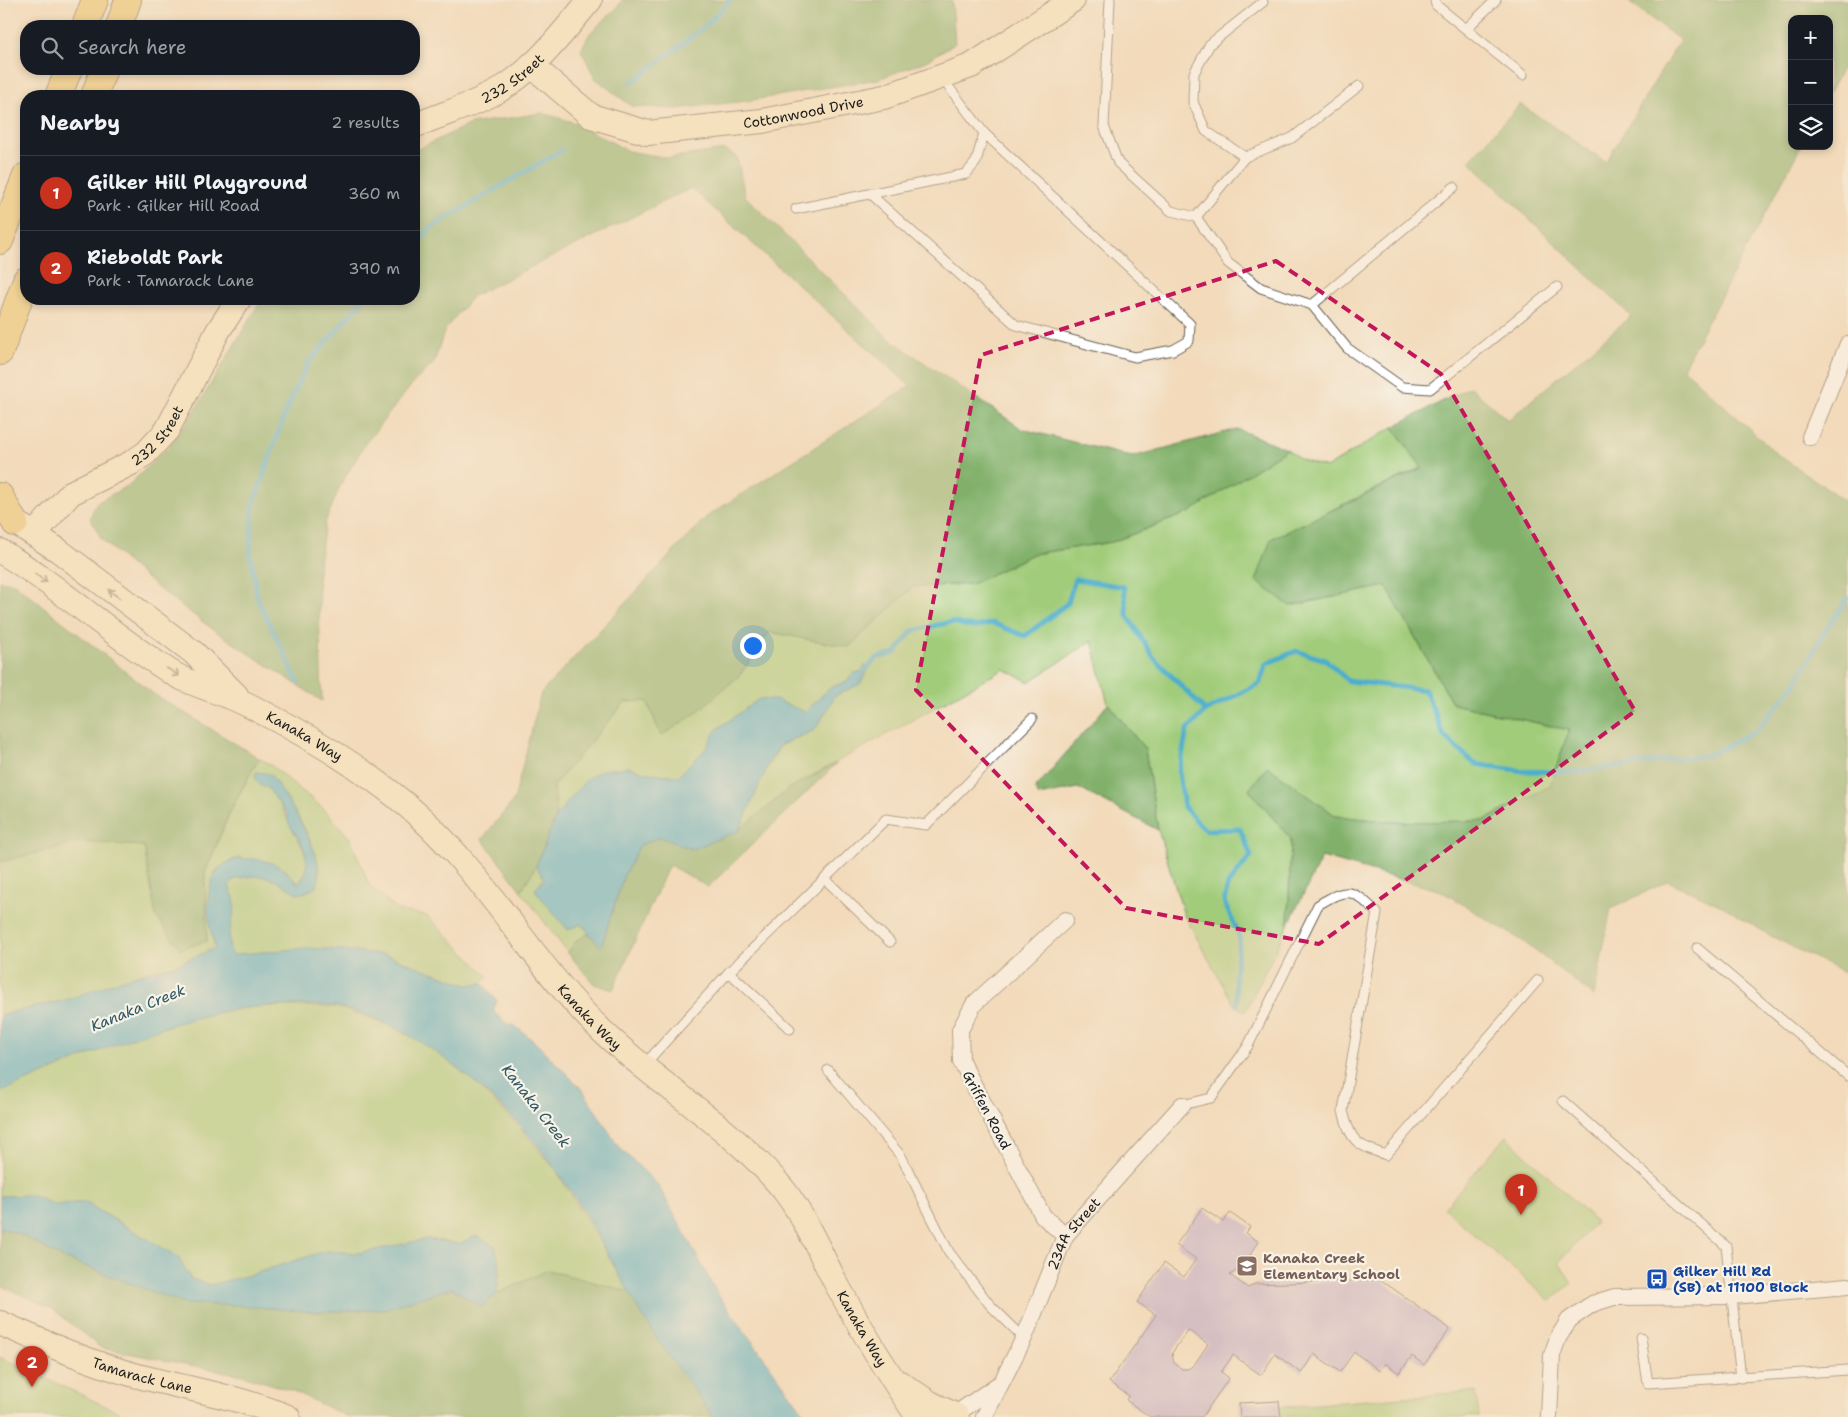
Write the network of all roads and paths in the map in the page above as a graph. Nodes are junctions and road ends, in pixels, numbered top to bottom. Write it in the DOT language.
graph roads {
  1 [pos="95,0"];
  2 [pos="128,0"];
  3 [pos="590,0"];
  4 [pos="1073,0"];
  5 [pos="1110,0"];
  6 [pos="1435,0"];
  7 [pos="1496,0"];
  8 [pos="1263,2"];
  9 [pos="88,20"];
  10 [pos="120,20"];
  11 [pos="1466,28"];
  12 [pos="531,66"];
  13 [pos="67,75"];
  14 [pos="102,75"];
  15 [pos="1523,75"];
  16 [pos="941,77"];
  17 [pos="1359,86"];
  18 [pos="60,90"];
  19 [pos="96,90"];
  20 [pos="420,124"];
  21 [pos="984,133"];
  22 [pos="1245,157"];
  23 [pos="1454,187"];
  24 [pos="20,191"];
  25 [pos="870,194"];
  26 [pos="796,209"];
  27 [pos="1196,217"];
  28 [pos="0,241"];
  29 [pos="1557,287"];
  30 [pos="20,297"];
  31 [pos="235,305"];
  32 [pos="1312,306"];
  33 [pos="1848,344"];
  34 [pos="0,352"];
  35 [pos="1844,369"];
  36 [pos="1810,436"];
  37 [pos="0,496"];
  38 [pos="16,524"];
  39 [pos="0,551"];
  40 [pos="244,703"];
  41 [pos="1032,719"];
  42 [pos="825,879"];
  43 [pos="1065,920"];
  44 [pos="890,942"];
  45 [pos="1697,948"];
  46 [pos="729,972"];
  47 [pos="1538,980"];
  48 [pos="790,1029"];
  49 [pos="643,1066"];
  50 [pos="828,1070"];
  51 [pos="1848,1076"];
  52 [pos="1562,1100"];
  53 [pos="1182,1105"];
  54 [pos="1065,1236"];
  55 [pos="1848,1286"];
  56 [pos="1732,1296"];
  57 [pos="0,1323"];
  58 [pos="1024,1338"];
  59 [pos="1641,1338"];
  60 [pos="1848,1370"];
  61 [pos="889,1376"];
  62 [pos="1741,1378"];
  63 [pos="999,1384"];
  64 [pos="288,1417"];
  65 [pos="918,1417"];
  66 [pos="955,1417"];
  67 [pos="962,1417"];
  68 [pos="984,1417"];
  69 [pos="1549,1417"];
  1 -- 9 [label="main road"];
  2 -- 10 [label="main road"];
  3 -- 12 [label="main road, 232 Street"];
  4 -- 16 [label="main road, Cottonwood Drive"];
  5 -- 27 [label="lane"];
  6 -- 11 [label="lane"];
  7 -- 11 [label="lane"];
  8 -- 22 [label="lane"];
  11 -- 15 [label="lane"];
  12 -- 16 [label="main road, Cottonwood Drive"];
  12 -- 20 [label="main road, 232 Street"];
  13 -- 18 [label="main road"];
  14 -- 19 [label="main road"];
  16 -- 21 [label="lane"];
  17 -- 22 [label="lane"];
  21 -- 25 [label="lane"];
  21 -- 25 [label="lane"];
  22 -- 27 [label="lane"];
  23 -- 32 [label="lane"];
  24 -- 28 [label="main road"];
  25 -- 26 [label="lane"];
  27 -- 32 [label="lane"];
  29 -- 32 [label="lane"];
  30 -- 34 [label="main road"];
  31 -- 38 [label="main road, 232 Street"];
  33 -- 35 [label="street"];
  35 -- 36 [label="street"];
  37 -- 38 [label="main road"];
  40 -- 38 [label="main road, Kanaka Way, one-way"];
  39 -- 40 [label="main road, Kanaka Way, one-way"];
  40 -- 49 [label="main road, Kanaka Way"];
  41 -- 42 [label="lane"];
  42 -- 44 [label="lane"];
  42 -- 46 [label="lane"];
  43 -- 54 [label="street, Griffen Road"];
  45 -- 51 [label="lane"];
  46 -- 48 [label="lane"];
  46 -- 49 [label="lane"];
  47 -- 53 [label="lane"];
  49 -- 61 [label="main road, Kanaka Way"];
  50 -- 58 [label="lane"];
  52 -- 56 [label="lane"];
  53 -- 54 [label="street, 234A Street"];
  54 -- 58 [label="street, 234A Street"];
  55 -- 56 [label="street"];
  56 -- 62 [label="lane"];
  56 -- 69 [label="street"];
  57 -- 64 [label="main road, Tamarack Lane"];
  58 -- 63 [label="street, 234A Street"];
  59 -- 62 [label="lane"];
  60 -- 62 [label="lane"];
  61 -- 65 [label="main road, Kanaka Way"];
  61 -- 66 [label="main road, Kanaka Way"];
  63 -- 66 [label="street, 234A Street"];
  63 -- 68 [label="street, 234A Street"];
  66 -- 67 [label="main road, Kanaka Way"];
}
